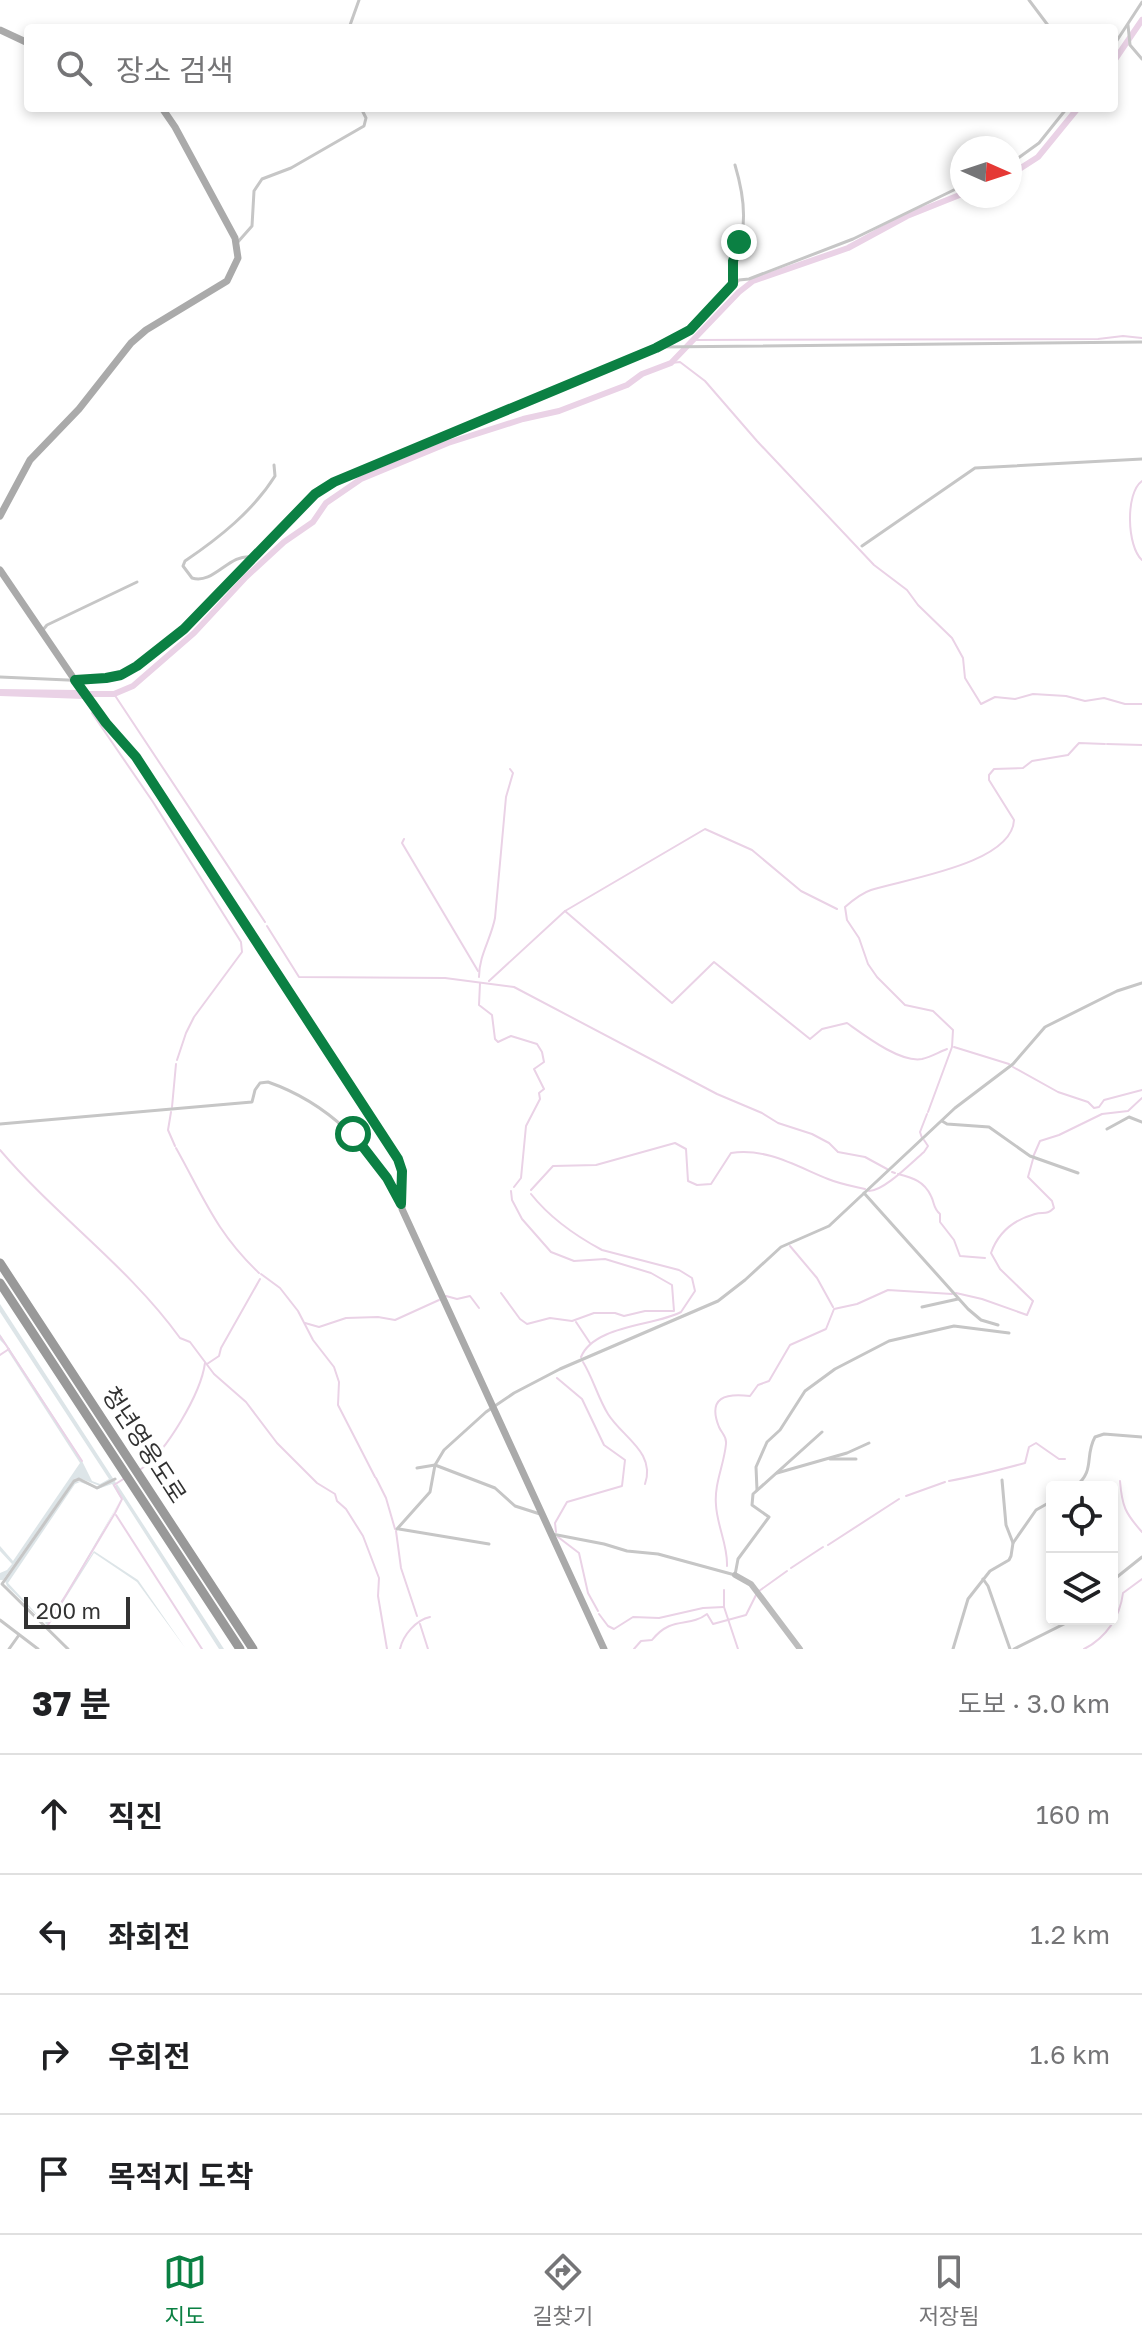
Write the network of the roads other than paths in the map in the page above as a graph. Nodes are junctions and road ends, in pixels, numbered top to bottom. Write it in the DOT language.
graph roads {
  1 [pos="359,0"];
  2 [pos="1029,0"];
  3 [pos="1142,2"];
  4 [pos="350,24"];
  5 [pos="1047,24"];
  6 [pos="1128,25"];
  7 [pos="0,30"];
  8 [pos="1118,39"];
  9 [pos="24,41"];
  10 [pos="1142,59"];
  11 [pos="165,112"];
  12 [pos="363,112"];
  13 [pos="1064,112"];
  14 [pos="1022,155"];
  15 [pos="735,165"];
  16 [pos="950,192"];
  17 [pos="237,243"];
  18 [pos="733,284"];
  19 [pos="1142,342"];
  20 [pos="656,348"];
  21 [pos="1142,459"];
  22 [pos="274,465"];
  23 [pos="0,516"];
  24 [pos="862,546"];
  25 [pos="252,557"];
  26 [pos="0,570"];
  27 [pos="137,582"];
  28 [pos="42,631"];
  29 [pos="0,677"];
  30 [pos="78,684"];
  31 [pos="1142,983"];
  32 [pos="942,1121"];
  33 [pos="1142,1122"];
  34 [pos="0,1124"];
  35 [pos="1107,1129"];
  36 [pos="1078,1173"];
  37 [pos="864,1193"];
  38 [pos="401,1204"];
  39 [pos="0,1263"];
  40 [pos="0,1283"];
  41 [pos="958,1299"];
  42 [pos="922,1307"];
  43 [pos="998,1325"];
  44 [pos="1009,1333"];
  45 [pos="493,1407"];
  46 [pos="822,1432"];
  47 [pos="1142,1437"];
  48 [pos="869,1443"];
  49 [pos="826,1459"];
  50 [pos="856,1459"];
  51 [pos="435,1465"];
  52 [pos="417,1468"];
  53 [pos="133,1474"];
  54 [pos="774,1474"];
  55 [pos="115,1479"];
  56 [pos="1002,1480"];
  57 [pos="1080,1481"];
  58 [pos="757,1490"];
  59 [pos="1046,1504"];
  60 [pos="544,1515"];
  61 [pos="552,1534"];
  62 [pos="1013,1543"];
  63 [pos="489,1544"];
  64 [pos="1142,1557"];
  65 [pos="735,1575"];
  66 [pos="1118,1576"];
  67 [pos="983,1579"];
  68 [pos="1,1584"];
  69 [pos="0,1620"];
  70 [pos="1062,1625"];
  71 [pos="19,1635"];
  72 [pos="9,1649"];
  73 [pos="38,1649"];
  74 [pos="68,1649"];
  75 [pos="240,1649"];
  76 [pos="253,1649"];
  77 [pos="604,1649"];
  78 [pos="800,1649"];
  79 [pos="953,1649"];
  80 [pos="1012,1649"];
  1 -- 4 [label="street"];
  2 -- 5 [label="street"];
  3 -- 6 [label="street"];
  6 -- 8 [label="street"];
  6 -- 10 [label="street"];
  7 -- 9 [label="main road"];
  11 -- 17 [label="main road"];
  12 -- 17 [label="street"];
  13 -- 14 [label="street"];
  15 -- 18 [label="street"];
  16 -- 18 [label="street"];
  17 -- 23 [label="main road"];
  18 -- 20 [label="street"];
  19 -- 20 [label="street"];
  20 -- 25 [label="street"];
  21 -- 24 [label="street"];
  22 -- 25 [label="street"];
  25 -- 30 [label="street"];
  26 -- 28 [label="main road"];
  27 -- 28 [label="street"];
  28 -- 30 [label="main road"];
  29 -- 30 [label="street"];
  30 -- 38 [label="main road"];
  31 -- 32 [label="street"];
  32 -- 36 [label="street"];
  32 -- 37 [label="street"];
  33 -- 35 [label="street"];
  34 -- 38 [label="street"];
  37 -- 41 [label="street"];
  37 -- 45 [label="street"];
  38 -- 45 [label="main road"];
  39 -- 53 [label="highway, 청년영웅도로"];
  40 -- 53 [label="highway, 청년영웅도로"];
  41 -- 42 [label="street"];
  41 -- 43 [label="street"];
  44 -- 58 [label="street"];
  45 -- 51 [label="street"];
  45 -- 60 [label="main road"];
  46 -- 54 [label="street"];
  47 -- 57 [label="street"];
  48 -- 49 [label="street"];
  49 -- 50 [label="street"];
  49 -- 54 [label="street"];
  51 -- 52 [label="street"];
  51 -- 60 [label="street"];
  51 -- 63 [label="street"];
  53 -- 75 [label="highway, 청년영웅도로"];
  53 -- 76 [label="highway, 청년영웅도로"];
  54 -- 58 [label="street"];
  55 -- 68 [label="street"];
  56 -- 62 [label="street"];
  58 -- 65 [label="street"];
  59 -- 62 [label="street"];
  60 -- 61 [label="main road"];
  61 -- 65 [label="street"];
  61 -- 77 [label="main road"];
  62 -- 67 [label="street"];
  64 -- 66 [label="street"];
  65 -- 78 [label="street"];
  67 -- 79 [label="street"];
  67 -- 80 [label="street"];
  68 -- 74 [label="street"];
  69 -- 71 [label="street"];
  70 -- 80 [label="street"];
  71 -- 72 [label="street"];
  71 -- 73 [label="street"];
}
